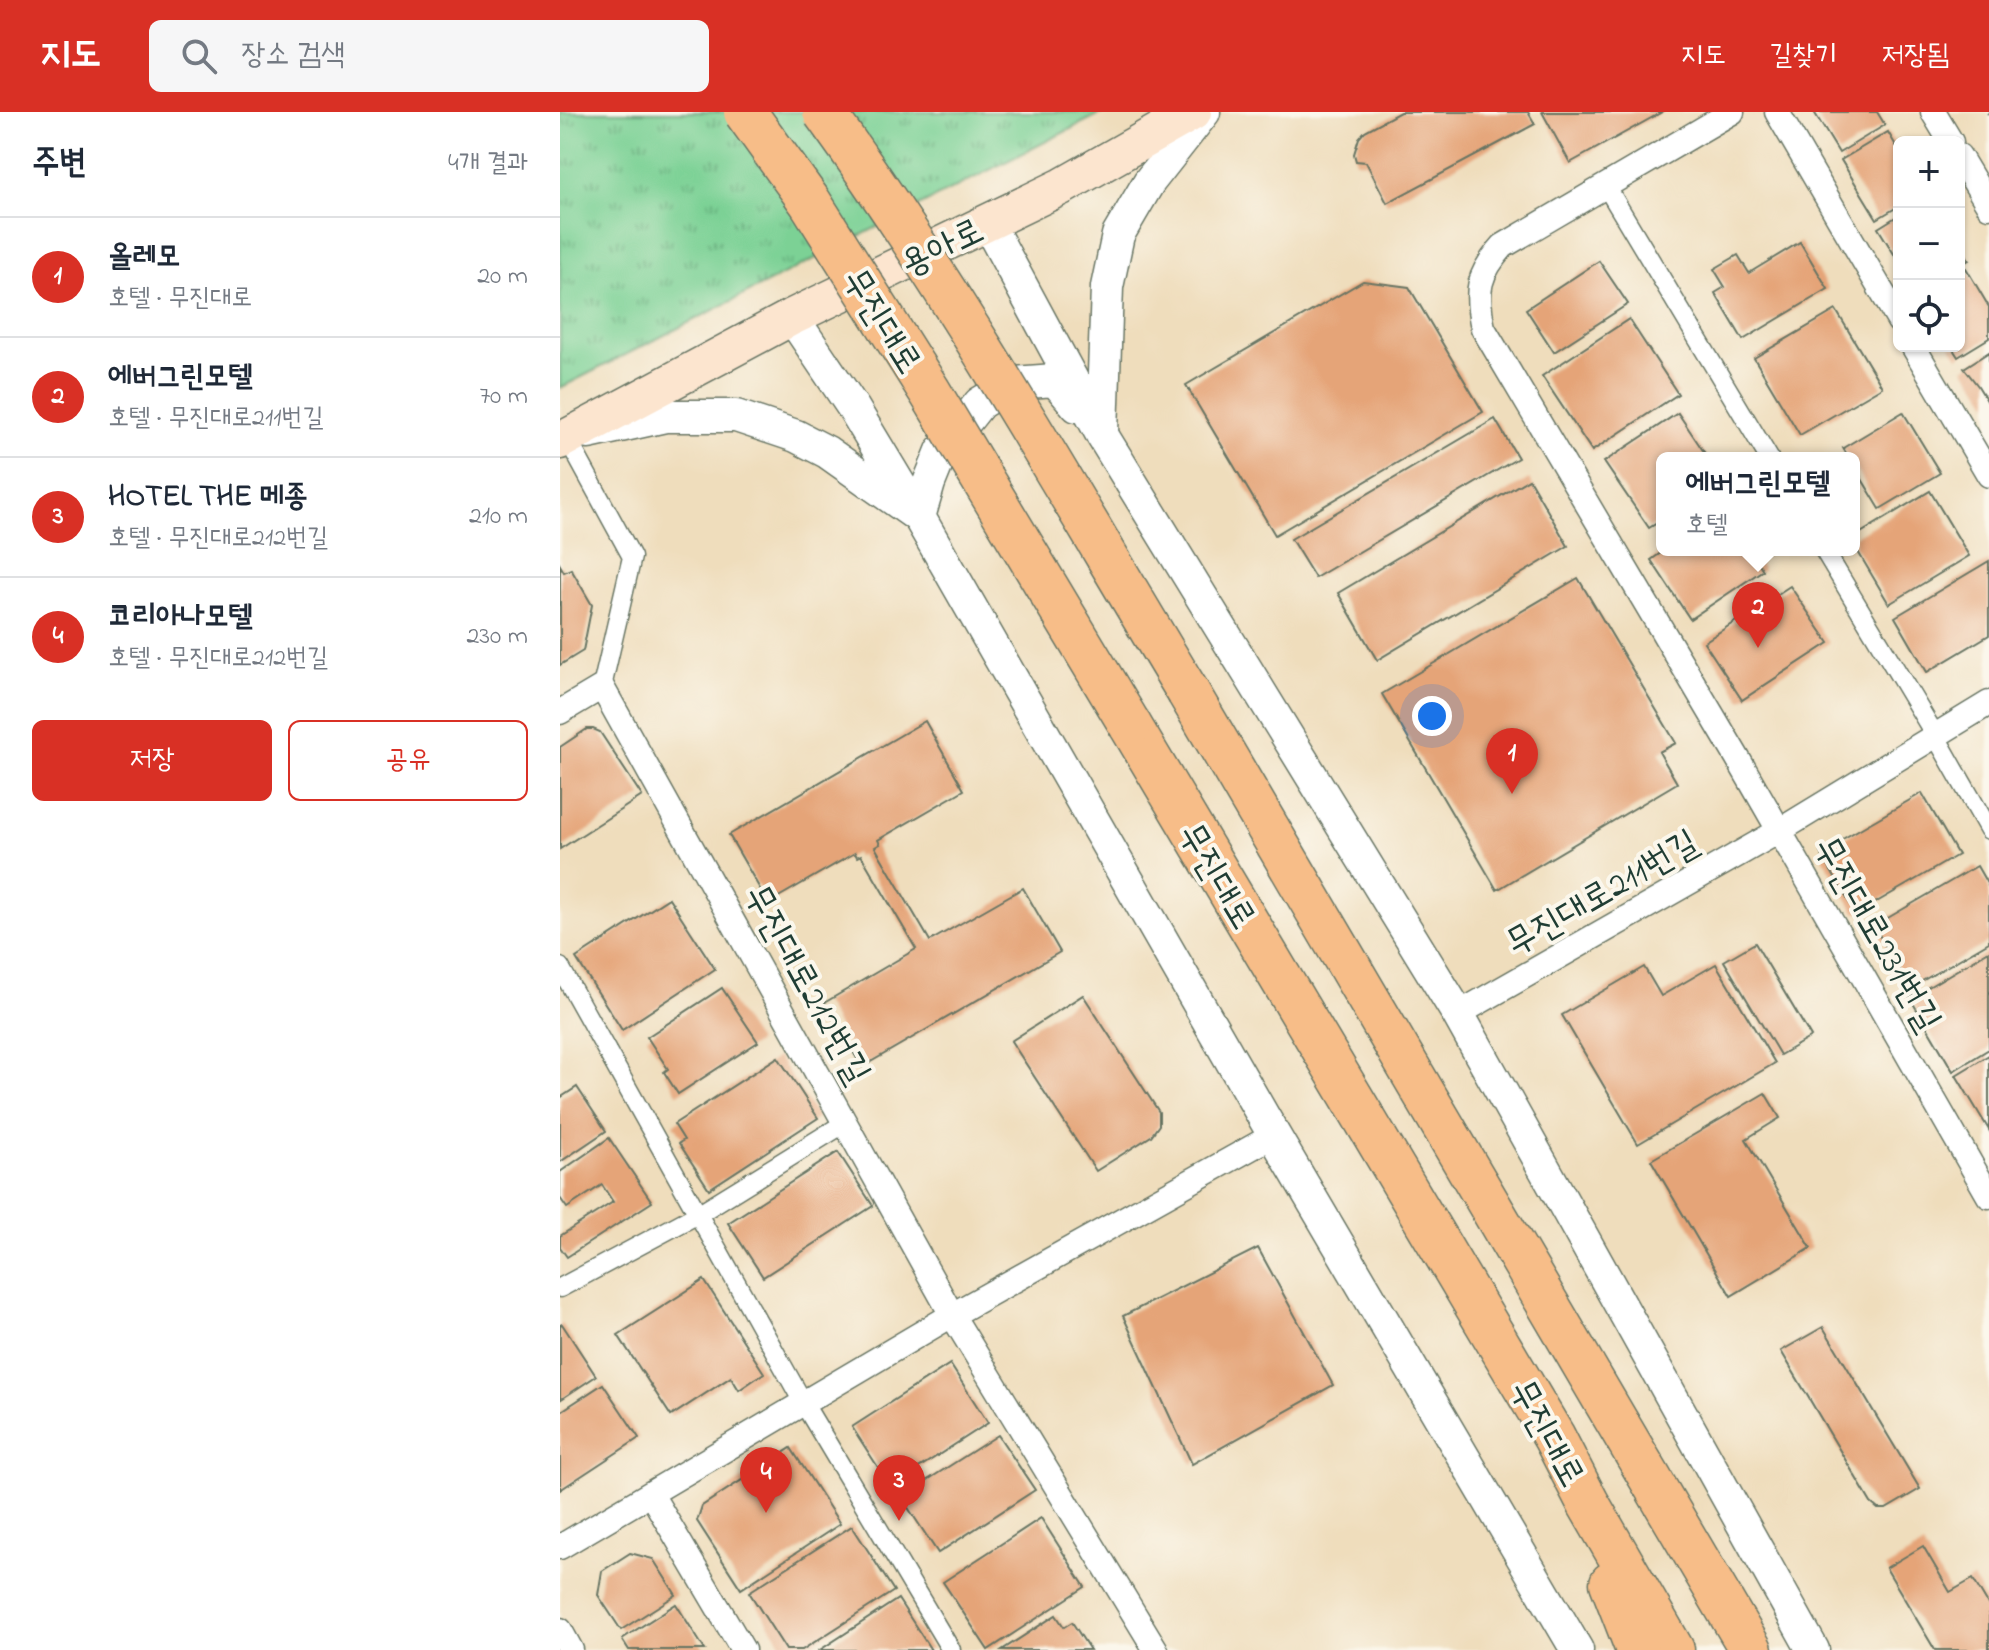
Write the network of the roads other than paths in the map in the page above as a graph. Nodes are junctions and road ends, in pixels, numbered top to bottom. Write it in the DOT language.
graph roads {
  1 [pos="745,112"];
  2 [pos="824,112"];
  3 [pos="1193,112"];
  4 [pos="1204,112"];
  5 [pos="1732,112"];
  6 [pos="1777,112"];
  7 [pos="1933,112"];
  8 [pos="1947,136"];
  9 [pos="1965,166"];
  10 [pos="1606,186"];
  11 [pos="1989,206"];
  12 [pos="987,222"];
  13 [pos="1893,311"];
  14 [pos="792,317"];
  15 [pos="1917,352"];
  16 [pos="1102,435"];
  17 [pos="563,440"];
  18 [pos="1765,452"];
  19 [pos="1989,475"];
  20 [pos="919,517"];
  21 [pos="1828,556"];
  22 [pos="602,687"];
  23 [pos="1989,703"];
  24 [pos="560,712"];
  25 [pos="1935,735"];
  26 [pos="1989,830"];
  27 [pos="1779,831"];
  28 [pos="560,967"];
  29 [pos="1458,1014"];
  30 [pos="845,1123"];
  31 [pos="1274,1135"];
  32 [pos="1989,1196"];
  33 [pos="698,1214"];
  34 [pos="560,1288"];
  35 [pos="952,1315"];
  36 [pos="804,1404"];
  37 [pos="1554,1437"];
  38 [pos="651,1494"];
  39 [pos="560,1547"];
  40 [pos="1724,1603"];
  41 [pos="560,1630"];
  42 [pos="571,1650"];
  43 [pos="743,1650"];
  44 [pos="951,1650"];
  45 [pos="1156,1650"];
  46 [pos="1577,1650"];
  47 [pos="1637,1650"];
  48 [pos="1673,1650"];
  49 [pos="1751,1650"];
  50 [pos="1766,1650"];
  51 [pos="1813,1650"];
  1 -- 37 [label="highway, 무진대로, bridge"];
  2 -- 40 [label="highway, 무진대로, bridge"];
  3 -- 12 [label="main road, 용아로"];
  4 -- 16 [label="street"];
  5 -- 10 [label="street"];
  6 -- 13 [label="street"];
  7 -- 8 [label="street"];
  9 -- 11 [label="street"];
  10 -- 18 [label="street"];
  10 -- 27 [label="street"];
  12 -- 14 [label="main road, 용아로"];
  12 -- 16 [label="street"];
  14 -- 17 [label="main road, 용아로"];
  14 -- 20 [label="street, 무진대로"];
  15 -- 19 [label="street"];
  16 -- 20 [label="street"];
  16 -- 29 [label="street"];
  17 -- 20 [label="street"];
  17 -- 22 [label="street"];
  20 -- 31 [label="street, 무진대로"];
  21 -- 25 [label="street"];
  22 -- 24 [label="street"];
  22 -- 30 [label="street, 무진대로212번길"];
  23 -- 25 [label="street, 무진대로211번길"];
  25 -- 26 [label="street"];
  25 -- 27 [label="street, 무진대로211번길"];
  27 -- 29 [label="street, 무진대로211번길"];
  27 -- 32 [label="street, 무진대로231번길"];
  28 -- 33 [label="street"];
  29 -- 51 [label="street"];
  30 -- 33 [label="street"];
  30 -- 35 [label="street, 무진대로212번길"];
  31 -- 35 [label="street"];
  31 -- 46 [label="street, 무진대로"];
  33 -- 34 [label="street"];
  33 -- 36 [label="street"];
  35 -- 36 [label="street"];
  35 -- 45 [label="street, 무진대로212번길"];
  36 -- 38 [label="street"];
  36 -- 44 [label="street"];
  37 -- 47 [label="highway"];
  37 -- 48 [label="highway, 무진대로"];
  38 -- 39 [label="street"];
  38 -- 43 [label="street"];
  40 -- 49 [label="highway, 무진대로"];
  40 -- 50 [label="highway"];
  41 -- 42 [label="street"];
}
